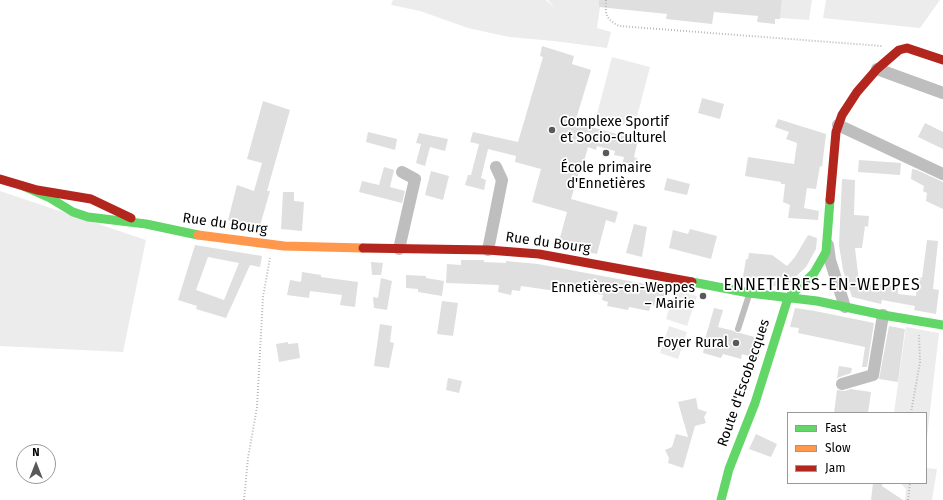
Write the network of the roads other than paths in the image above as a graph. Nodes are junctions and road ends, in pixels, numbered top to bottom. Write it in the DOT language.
graph roads {
  1 [pos="943,60"];
  2 [pos="877,69"];
  3 [pos="943,93"];
  4 [pos="838,125"];
  5 [pos="496,167"];
  6 [pos="402,172"];
  7 [pos="943,174"];
  8 [pos="0,179"];
  9 [pos="23,186"];
  10 [pos="146,224"];
  11 [pos="827,244"];
  12 [pos="399,249"];
  13 [pos="488,250"];
  14 [pos="749,293"];
  15 [pos="788,298"];
  16 [pos="845,307"];
  17 [pos="883,316"];
  18 [pos="943,325"];
  19 [pos="738,329"];
  20 [pos="842,384"];
  21 [pos="721,500"];
  1 -- 2 [label="street"];
  2 -- 3 [label="street"];
  2 -- 4 [label="street"];
  4 -- 7 [label="street"];
  4 -- 11 [label="street"];
  5 -- 13 [label="street"];
  6 -- 12 [label="street"];
  8 -- 9 [label="street, Rue du Bourg"];
  9 -- 10 [label="street, Rue du Bourg"];
  9 -- 10 [label="street, Rue du Bourg"];
  10 -- 12 [label="street, Rue du Bourg"];
  11 -- 15 [label="street"];
  11 -- 16 [label="street"];
  12 -- 13 [label="street, Rue du Bourg"];
  13 -- 14 [label="street, Rue du Bourg"];
  14 -- 15 [label="street, Rue du Bourg"];
  14 -- 19 [label="lane"];
  15 -- 16 [label="street, Rue du Bourg"];
  15 -- 21 [label="street, Route d'Escobecques"];
  16 -- 17 [label="street, Rue du Bourg"];
  17 -- 18 [label="street, Rue du Bourg"];
  17 -- 20 [label="street"];
}
